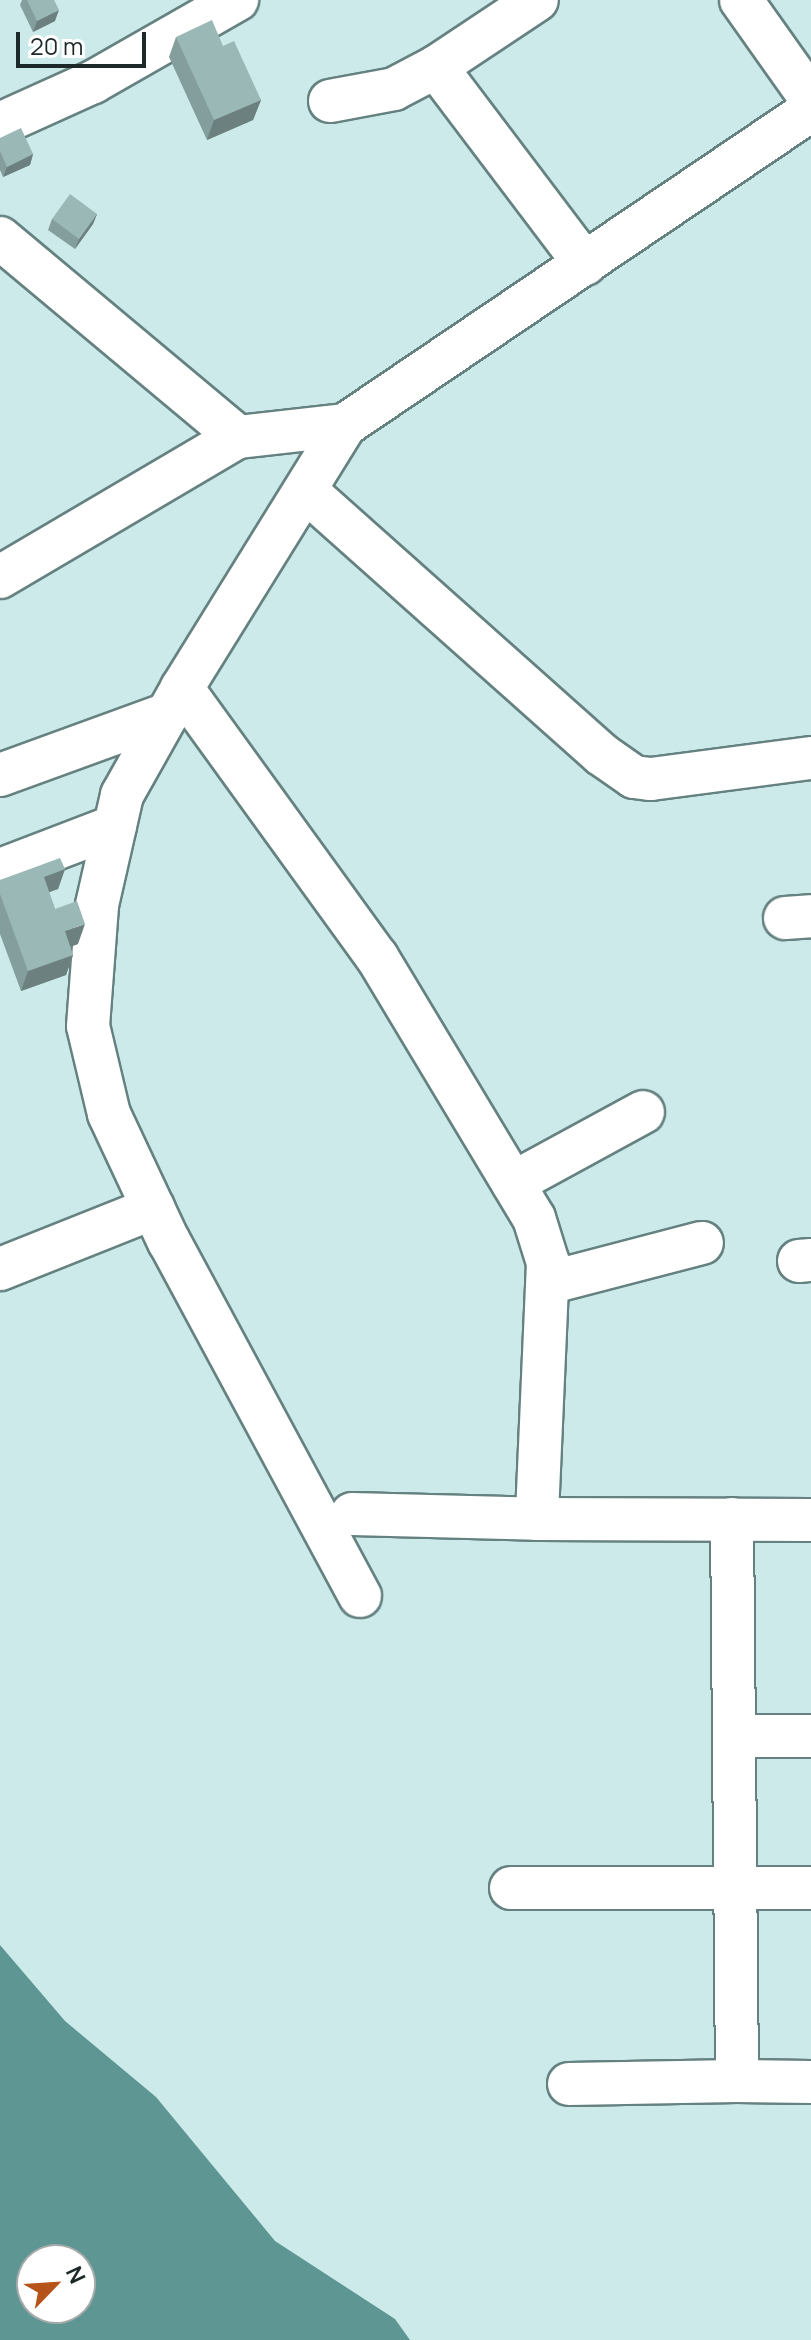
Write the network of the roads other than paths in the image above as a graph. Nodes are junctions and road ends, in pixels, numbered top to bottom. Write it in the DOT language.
graph roads {
  1 [pos="237,0"];
  2 [pos="537,0"];
  3 [pos="741,0"];
  4 [pos="436,67"];
  5 [pos="811,99"];
  6 [pos="330,101"];
  7 [pos="811,110"];
  8 [pos="0,124"];
  9 [pos="0,238"];
  10 [pos="585,264"];
  11 [pos="345,425"];
  12 [pos="238,437"];
  13 [pos="306,491"];
  14 [pos="6,561"];
  15 [pos="175,701"];
  16 [pos="811,758"];
  17 [pos="0,775"];
  18 [pos="115,826"];
  19 [pos="0,870"];
  20 [pos="643,1112"];
  21 [pos="513,1183"];
  22 [pos="153,1208"];
  23 [pos="702,1243"];
  24 [pos="0,1269"];
  25 [pos="548,1283"];
  26 [pos="352,1514"];
  27 [pos="537,1519"];
  28 [pos="732,1519"];
  29 [pos="811,1520"];
  30 [pos="360,1596"];
  31 [pos="737,1736"];
  32 [pos="811,1736"];
  33 [pos="511,1888"];
  34 [pos="736,1888"];
  35 [pos="811,1888"];
  36 [pos="737,2081"];
  37 [pos="811,2082"];
  38 [pos="569,2084"];
  1 -- 8 [label="street"];
  2 -- 4 [label="street"];
  3 -- 5 [label="street"];
  4 -- 6 [label="street"];
  4 -- 10 [label="street"];
  7 -- 10 [label="street"];
  9 -- 12 [label="street"];
  10 -- 11 [label="street"];
  11 -- 12 [label="street"];
  11 -- 13 [label="street"];
  12 -- 14 [label="street"];
  13 -- 15 [label="street"];
  13 -- 16 [label="street"];
  15 -- 17 [label="street"];
  15 -- 18 [label="street"];
  15 -- 21 [label="street"];
  18 -- 19 [label="street"];
  18 -- 22 [label="street"];
  20 -- 21 [label="street"];
  21 -- 25 [label="street"];
  22 -- 24 [label="street"];
  22 -- 30 [label="street"];
  23 -- 25 [label="street"];
  25 -- 27 [label="street"];
  26 -- 27 [label="street"];
  27 -- 28 [label="street"];
  28 -- 29 [label="street"];
  28 -- 31 [label="street"];
  31 -- 32 [label="street"];
  31 -- 34 [label="street"];
  33 -- 34 [label="street"];
  34 -- 35 [label="street"];
  34 -- 36 [label="street"];
  36 -- 37 [label="street"];
  36 -- 38 [label="street"];
}
